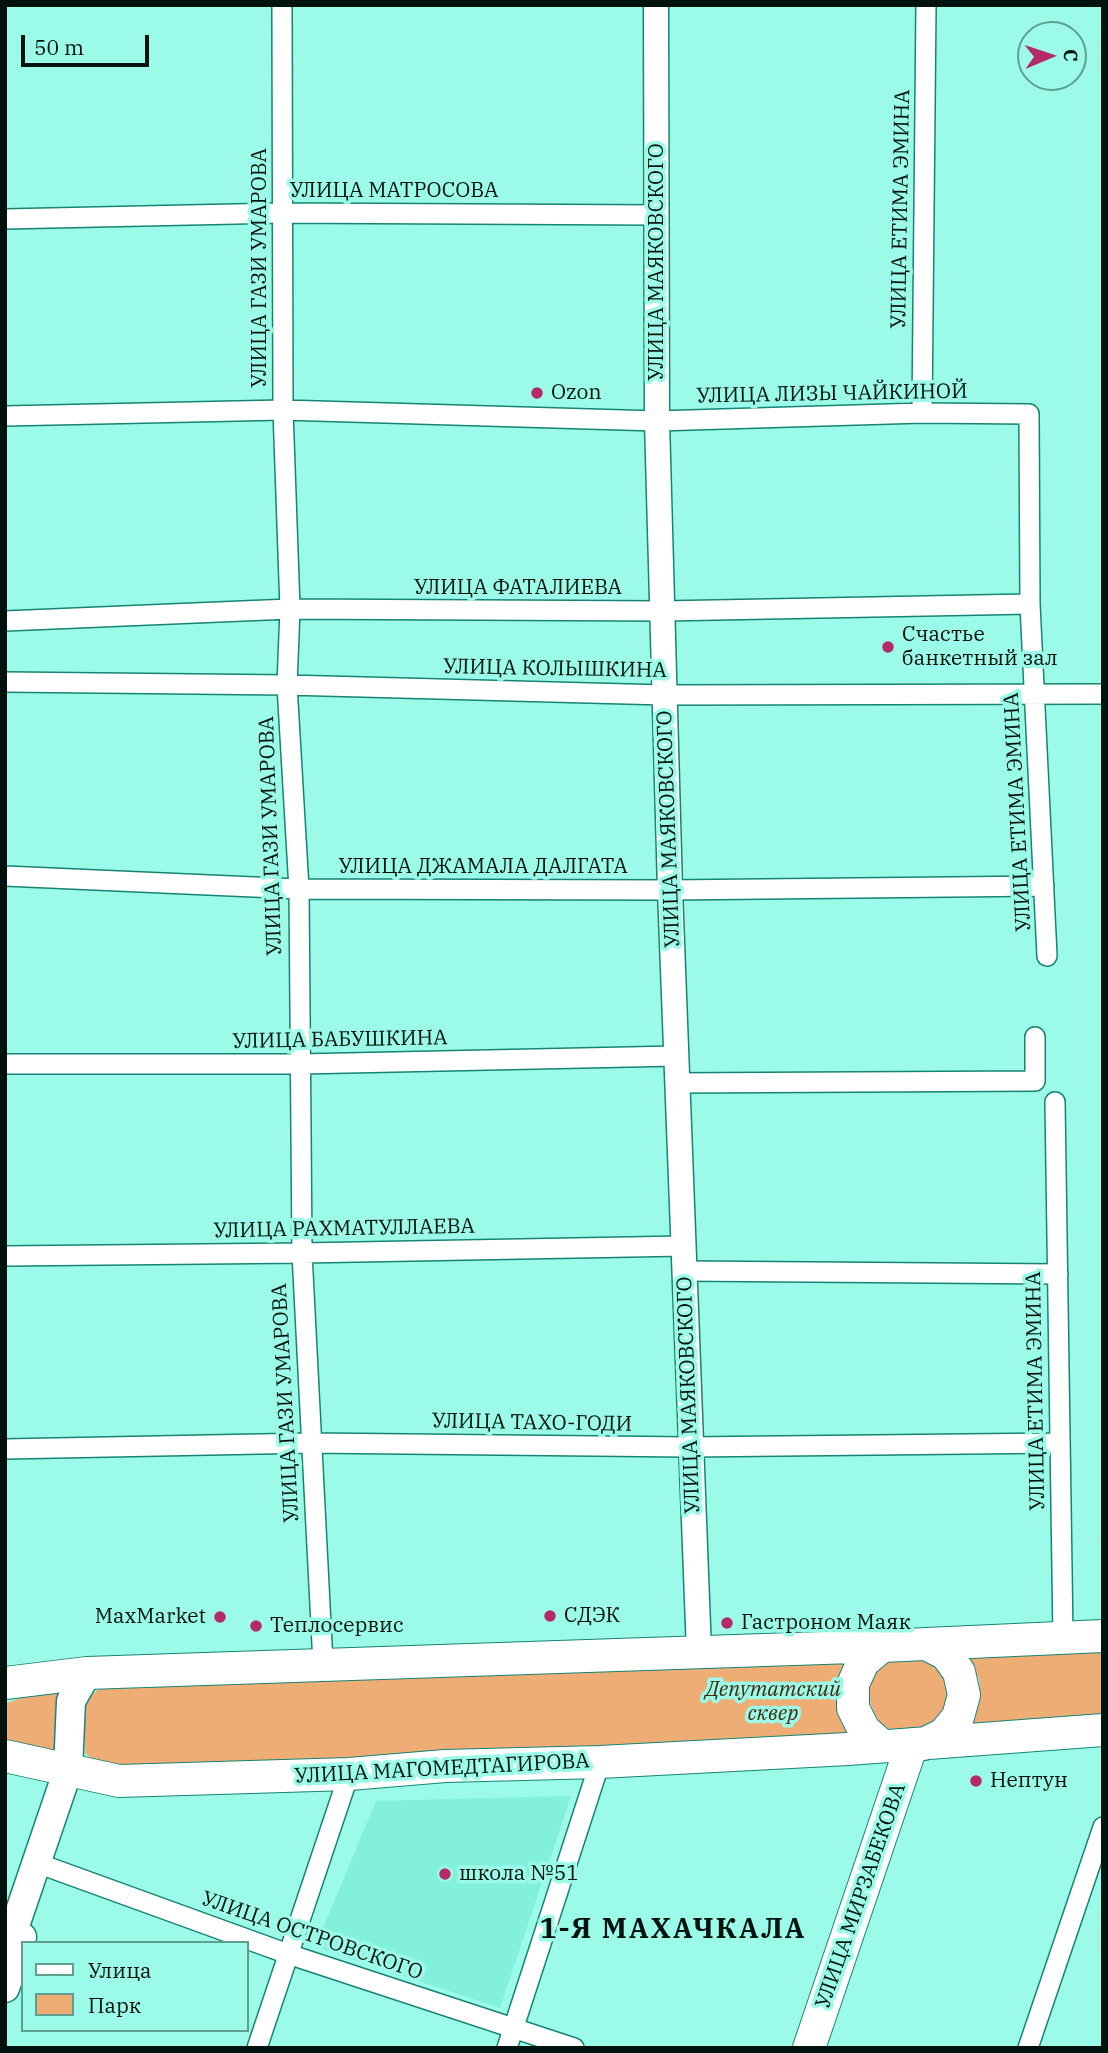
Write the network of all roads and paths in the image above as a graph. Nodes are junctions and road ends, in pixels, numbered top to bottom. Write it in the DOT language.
graph roads {
  1 [pos="282,5"];
  2 [pos="656,5"];
  3 [pos="926,5"];
  4 [pos="281,213"];
  5 [pos="656,215"];
  6 [pos="5,219"];
  7 [pos="284,410"];
  8 [pos="922,413"];
  9 [pos="1029,414"];
  10 [pos="5,416"];
  11 [pos="657,421"];
  12 [pos="1030,604"];
  13 [pos="290,610"];
  14 [pos="663,611"];
  15 [pos="5,621"];
  16 [pos="5,682"];
  17 [pos="287,685"];
  18 [pos="1035,694"];
  19 [pos="1103,694"];
  20 [pos="665,695"];
  21 [pos="5,876"];
  22 [pos="1044,886"];
  23 [pos="299,890"];
  24 [pos="670,890"];
  25 [pos="1047,956"];
  26 [pos="1035,1037"];
  27 [pos="676,1056"];
  28 [pos="5,1064"];
  29 [pos="300,1064"];
  30 [pos="677,1083"];
  31 [pos="1055,1102"];
  32 [pos="684,1246"];
  33 [pos="302,1253"];
  34 [pos="5,1256"];
  35 [pos="684,1271"];
  36 [pos="1058,1274"];
  37 [pos="311,1443"];
  38 [pos="1059,1444"];
  39 [pos="690,1447"];
  40 [pos="5,1449"];
  41 [pos="1103,1636"];
  42 [pos="1063,1637"];
  43 [pos="926,1644"];
  44 [pos="882,1646"];
  45 [pos="699,1652"];
  46 [pos="323,1664"];
  47 [pos="87,1673"];
  48 [pos="5,1683"];
  49 [pos="1103,1730"];
  50 [pos="902,1745"];
  51 [pos="5,1756"];
  52 [pos="600,1762"];
  53 [pos="73,1772"];
  54 [pos="349,1774"];
  55 [pos="1103,1827"];
  56 [pos="41,1865"];
  57 [pos="288,1954"];
  58 [pos="5,1955"];
  59 [pos="5,1988"];
  60 [pos="513,2029"];
  61 [pos="257,2048"];
  62 [pos="507,2048"];
  63 [pos="574,2048"];
  64 [pos="789,2048"];
  65 [pos="809,2048"];
  66 [pos="1028,2048"];
  1 -- 4 [label="street, УЛИЦА ГАЗИ УМАРОВА"];
  2 -- 5 [label="street, УЛИЦА МАЯКОВСКОГО"];
  3 -- 8 [label="street, УЛИЦА ЕТИМА ЭМИНА"];
  4 -- 5 [label="street, УЛИЦА МАТРОСОВА"];
  4 -- 6 [label="street, УЛИЦА МАТРОСОВА"];
  4 -- 7 [label="street, УЛИЦА ГАЗИ УМАРОВА"];
  5 -- 11 [label="street, УЛИЦА МАЯКОВСКОГО"];
  7 -- 10 [label="street, УЛИЦА ЛИЗЫ ЧАЙКИНОЙ"];
  7 -- 11 [label="street, УЛИЦА ЛИЗЫ ЧАЙКИНОЙ"];
  7 -- 13 [label="street, УЛИЦА ГАЗИ УМАРОВА"];
  8 -- 9 [label="street, УЛИЦА ЛИЗЫ ЧАЙКИНОЙ"];
  8 -- 11 [label="street, УЛИЦА ЛИЗЫ ЧАЙКИНОЙ"];
  9 -- 12 [label="street, УЛИЦА ЕТИМА ЭМИНА"];
  11 -- 14 [label="street, УЛИЦА МАЯКОВСКОГО"];
  12 -- 14 [label="street, УЛИЦА ФАТАЛИЕВА"];
  12 -- 18 [label="street, УЛИЦА ЕТИМА ЭМИНА"];
  13 -- 14 [label="street, УЛИЦА ФАТАЛИЕВА"];
  13 -- 15 [label="street, УЛИЦА ФАТАЛИЕВА"];
  13 -- 17 [label="street, УЛИЦА ГАЗИ УМАРОВА"];
  14 -- 20 [label="street, УЛИЦА МАЯКОВСКОГО"];
  16 -- 17 [label="street, УЛИЦА КОЛЫШКИНА"];
  17 -- 20 [label="street, УЛИЦА КОЛЫШКИНА"];
  17 -- 23 [label="street, УЛИЦА ГАЗИ УМАРОВА"];
  18 -- 19 [label="street, УЛИЦА КОЛЫШКИНА"];
  18 -- 20 [label="street, УЛИЦА КОЛЫШКИНА"];
  18 -- 22 [label="street, УЛИЦА ЕТИМА ЭМИНА"];
  20 -- 24 [label="street, УЛИЦА МАЯКОВСКОГО"];
  21 -- 23 [label="street, УЛИЦА ДЖАМАЛА ДАЛГАТА"];
  22 -- 24 [label="street, УЛИЦА ДЖАМАЛА ДАЛГАТА"];
  22 -- 25 [label="street, УЛИЦА ЕТИМА ЭМИНА"];
  23 -- 24 [label="street, УЛИЦА ДЖАМАЛА ДАЛГАТА"];
  23 -- 29 [label="street, УЛИЦА ГАЗИ УМАРОВА"];
  24 -- 27 [label="street, УЛИЦА МАЯКОВСКОГО"];
  26 -- 30 [label="street"];
  27 -- 29 [label="street, УЛИЦА БАБУШКИНА"];
  27 -- 30 [label="street, УЛИЦА МАЯКОВСКОГО"];
  28 -- 29 [label="street, УЛИЦА БАБУШКИНА"];
  29 -- 33 [label="street, УЛИЦА ГАЗИ УМАРОВА"];
  30 -- 32 [label="street, УЛИЦА МАЯКОВСКОГО"];
  31 -- 36 [label="street, УЛИЦА ЕТИМА ЭМИНА"];
  32 -- 33 [label="street, УЛИЦА РАХМАТУЛЛАЕВА"];
  32 -- 35 [label="street, УЛИЦА МАЯКОВСКОГО"];
  33 -- 34 [label="street, УЛИЦА РАХМАТУЛЛАЕВА"];
  33 -- 37 [label="street, УЛИЦА ГАЗИ УМАРОВА"];
  35 -- 36 [label="street"];
  35 -- 39 [label="street, УЛИЦА МАЯКОВСКОГО"];
  36 -- 38 [label="street, УЛИЦА ЕТИМА ЭМИНА"];
  37 -- 39 [label="street, УЛИЦА ТАХО-ГОДИ"];
  37 -- 40 [label="street, УЛИЦА ТАХО-ГОДИ"];
  37 -- 46 [label="street, УЛИЦА ГАЗИ УМАРОВА"];
  38 -- 39 [label="street, УЛИЦА ТАХО-ГОДИ"];
  38 -- 42 [label="street, УЛИЦА ЕТИМА ЭМИНА"];
  39 -- 45 [label="street, УЛИЦА МАЯКОВСКОГО"];
  41 -- 42 [label="main road"];
  42 -- 43 [label="main road"];
  43 -- 44 [label="main road"];
  43 -- 50 [label="main road"];
  44 -- 45 [label="main road"];
  44 -- 50 [label="main road"];
  45 -- 46 [label="main road"];
  46 -- 47 [label="main road"];
  47 -- 48 [label="main road"];
  47 -- 53 [label="main road"];
  49 -- 50 [label="main road, УЛИЦА МАГОМЕДТАГИРОВА"];
  50 -- 52 [label="main road, УЛИЦА МАГОМЕДТАГИРОВА"];
  50 -- 64 [label="main road, УЛИЦА МИРЗАБЕКОВА"];
  50 -- 65 [label="main road, УЛИЦА МИРЗАБЕКОВА"];
  51 -- 53 [label="main road, УЛИЦА МАГОМЕДТАГИРОВА"];
  52 -- 54 [label="main road, УЛИЦА МАГОМЕДТАГИРОВА"];
  52 -- 60 [label="street"];
  53 -- 54 [label="main road, УЛИЦА МАГОМЕДТАГИРОВА"];
  53 -- 56 [label="main road"];
  54 -- 57 [label="street"];
  55 -- 66 [label="street"];
  56 -- 57 [label="street, УЛИЦА ОСТРОВСКОГО"];
  56 -- 58 [label="main road"];
  56 -- 59 [label="main road"];
  57 -- 60 [label="street, УЛИЦА ОСТРОВСКОГО"];
  57 -- 61 [label="street"];
  60 -- 62 [label="street"];
  60 -- 63 [label="street, УЛИЦА ОСТРОВСКОГО"];
}
